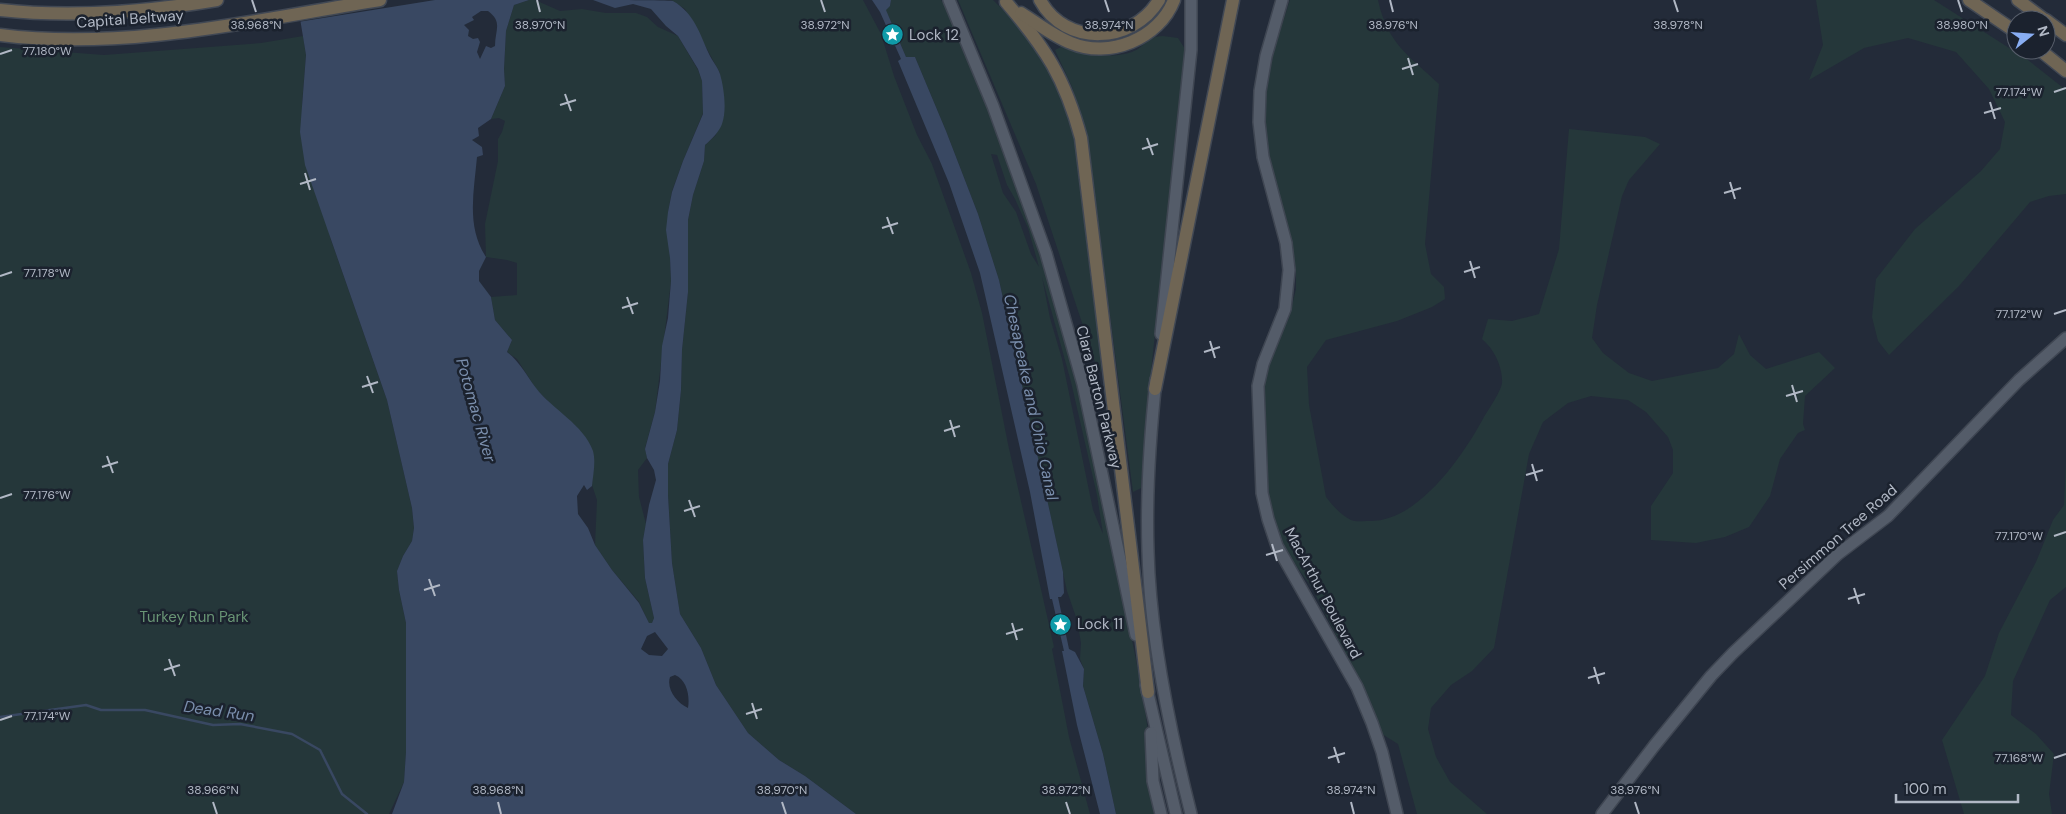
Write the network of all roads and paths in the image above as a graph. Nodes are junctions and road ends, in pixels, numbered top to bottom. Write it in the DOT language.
graph roads {
  1 [pos="217,0"];
  2 [pos="380,0"];
  3 [pos="949,0"];
  4 [pos="1040,0"];
  5 [pos="1159,0"];
  6 [pos="1174,0"];
  7 [pos="1191,0"];
  8 [pos="1233,0"];
  9 [pos="1282,0"];
  10 [pos="1969,0"];
  11 [pos="2018,0"];
  12 [pos="1004,1"];
  13 [pos="0,2"];
  14 [pos="0,10"];
  15 [pos="2032,10"];
  16 [pos="78,12"];
  17 [pos="2006,25"];
  18 [pos="0,35"];
  19 [pos="2052,60"];
  20 [pos="2066,71"];
  21 [pos="2066,338"];
  22 [pos="1155,389"];
  23 [pos="1148,692"];
  24 [pos="1161,814"];
  25 [pos="1176,814"];
  26 [pos="1191,814"];
  27 [pos="1397,814"];
  28 [pos="1602,814"];
  1 -- 16 [label="highway, Capital Beltway"];
  2 -- 18 [label="highway, Capital Beltway"];
  3 -- 23 [label="main road, Clara Barton Parkway"];
  4 -- 5 [label="highway"];
  6 -- 12 [label="highway"];
  7 -- 22 [label="main road"];
  8 -- 22 [label="highway"];
  9 -- 27 [label="main road, MacArthur Boulevard"];
  10 -- 17 [label="highway"];
  11 -- 15 [label="highway"];
  12 -- 23 [label="highway"];
  13 -- 16 [label="highway"];
  14 -- 16 [label="highway, Capital Beltway"];
  19 -- 20 [label="highway"];
  21 -- 28 [label="main road, Persimmon Tree Road"];
  22 -- 26 [label="main road"];
  23 -- 24 [label="main road"];
  23 -- 25 [label="main road, Clara Barton Parkway"];
}
